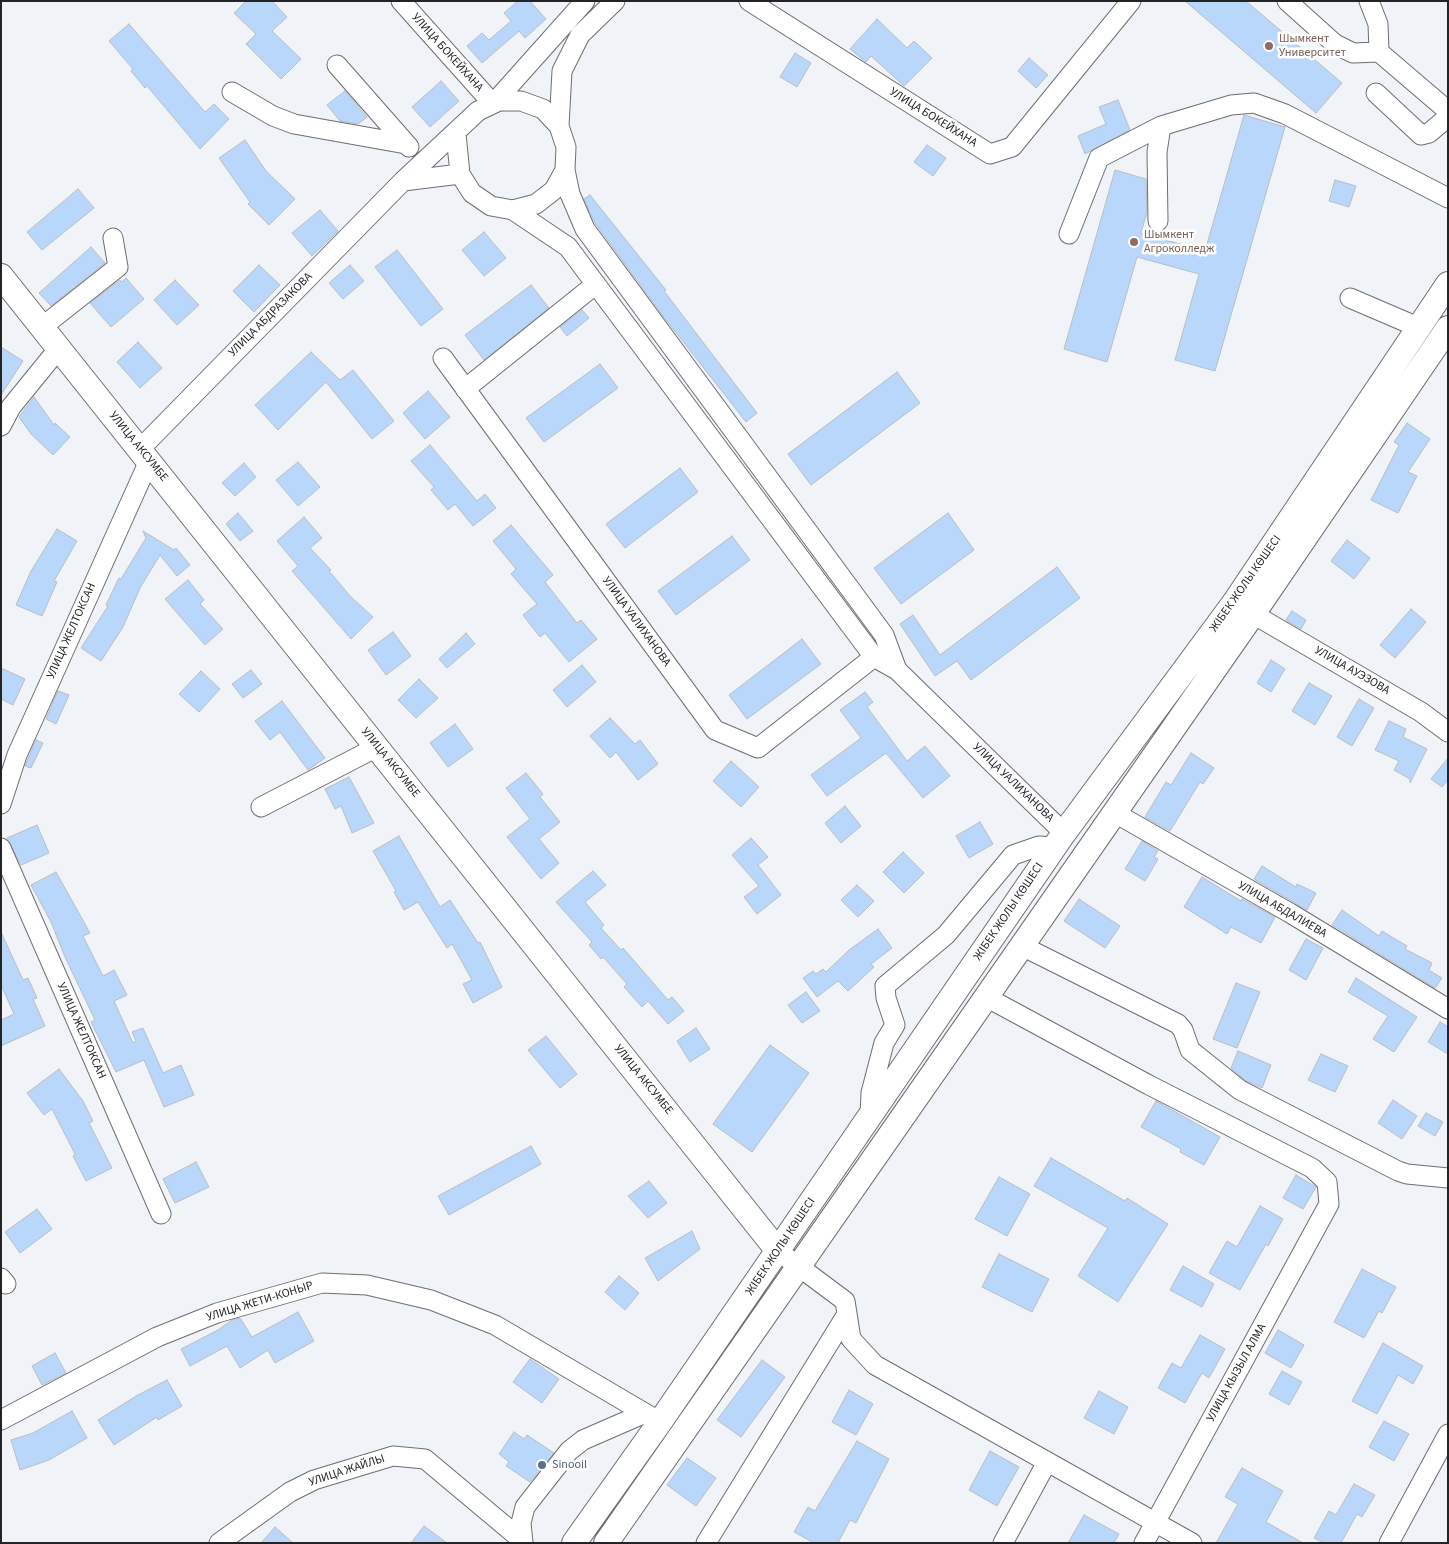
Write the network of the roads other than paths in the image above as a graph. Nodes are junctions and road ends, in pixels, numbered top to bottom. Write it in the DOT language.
graph roads {
  1 [pos="401,1"];
  2 [pos="585,1"];
  3 [pos="615,1"];
  4 [pos="749,1"];
  5 [pos="1131,1"];
  6 [pos="1287,1"];
  7 [pos="1369,1"];
  8 [pos="1379,52"];
  9 [pos="337,65"];
  10 [pos="232,92"];
  11 [pos="1376,93"];
  12 [pos="493,104"];
  13 [pos="1448,111"];
  14 [pos="1448,117"];
  15 [pos="558,126"];
  16 [pos="1161,126"];
  17 [pos="456,134"];
  18 [pos="406,144"];
  19 [pos="423,163"];
  20 [pos="565,170"];
  21 [pos="460,174"];
  22 [pos="403,181"];
  23 [pos="1448,198"];
  24 [pos="514,210"];
  25 [pos="1158,222"];
  26 [pos="1069,234"];
  27 [pos="113,238"];
  28 [pos="1,276"];
  29 [pos="596,284"];
  30 [pos="1448,284"];
  31 [pos="1350,298"];
  32 [pos="42,327"];
  33 [pos="1420,328"];
  34 [pos="1448,328"];
  35 [pos="59,348"];
  36 [pos="443,358"];
  37 [pos="465,389"];
  38 [pos="1,426"];
  39 [pos="144,455"];
  40 [pos="1253,614"];
  41 [pos="874,656"];
  42 [pos="897,670"];
  43 [pos="1448,732"];
  44 [pos="377,747"];
  45 [pos="1,804"];
  46 [pos="261,807"];
  47 [pos="1115,814"];
  48 [pos="1059,840"];
  49 [pos="1,848"];
  50 [pos="1022,946"];
  51 [pos="986,997"];
  52 [pos="1448,1009"];
  53 [pos="870,1116"];
  54 [pos="1448,1178"];
  55 [pos="161,1214"];
  56 [pos="778,1250"];
  57 [pos="798,1265"];
  58 [pos="847,1314"];
  59 [pos="652,1418"];
  60 [pos="1,1420"];
  61 [pos="1448,1434"];
  62 [pos="1047,1462"];
  63 [pos="1155,1522"];
  64 [pos="523,1542"];
  65 [pos="219,1543"];
  66 [pos="574,1543"];
  67 [pos="606,1543"];
  68 [pos="706,1543"];
  69 [pos="1003,1543"];
  70 [pos="1144,1543"];
  71 [pos="1192,1543"];
  72 [pos="1389,1543"];
  1 -- 12 [label="street, УЛИЦА БОКЕЙХАНА"];
  2 -- 12 [label="street"];
  3 -- 15 [label="street"];
  4 -- 5 [label="street, УЛИЦА БОКЕЙХАНА"];
  6 -- 8 [label="street"];
  7 -- 8 [label="street"];
  8 -- 13 [label="street"];
  9 -- 18 [label="street"];
  10 -- 18 [label="street"];
  11 -- 14 [label="street"];
  12 -- 15 [label="street"];
  12 -- 17 [label="street"];
  15 -- 20 [label="street"];
  16 -- 23 [label="street"];
  16 -- 25 [label="street"];
  16 -- 26 [label="street"];
  17 -- 19 [label="street, УЛИЦА АБДРАЗАКОВА"];
  17 -- 21 [label="street"];
  18 -- 19 [label="street"];
  19 -- 22 [label="street, УЛИЦА АБДРАЗАКОВА"];
  20 -- 24 [label="street"];
  20 -- 42 [label="street, УЛИЦА УАЛИХАНОВА"];
  21 -- 22 [label="street"];
  21 -- 24 [label="street"];
  22 -- 39 [label="street, УЛИЦА АБДРАЗАКОВА"];
  24 -- 29 [label="street, УЛИЦА УАЛИХАНОВА"];
  27 -- 32 [label="street"];
  28 -- 32 [label="main road, УЛИЦА АКСУМБЕ"];
  29 -- 37 [label="street"];
  29 -- 41 [label="street, УЛИЦА УАЛИХАНОВА"];
  30 -- 33 [label="main road, ЖІБЕК ЖОЛЫ КӨШЕСІ"];
  31 -- 33 [label="street"];
  32 -- 35 [label="main road, УЛИЦА АКСУМБЕ"];
  33 -- 48 [label="main road, ЖІБЕК ЖОЛЫ КӨШЕСІ"];
  34 -- 40 [label="main road, ЖІБЕК ЖОЛЫ КӨШЕСІ"];
  35 -- 38 [label="street"];
  35 -- 39 [label="main road, УЛИЦА АКСУМБЕ"];
  36 -- 37 [label="street, УЛИЦА УАЛИХАНОВА"];
  37 -- 41 [label="street, УЛИЦА УАЛИХАНОВА"];
  39 -- 44 [label="main road, УЛИЦА АКСУМБЕ"];
  39 -- 45 [label="street, УЛИЦА ЖЕЛТОКСАН"];
  40 -- 43 [label="street, УЛИЦА АУЭЗОВА"];
  40 -- 47 [label="main road, ЖІБЕК ЖОЛЫ КӨШЕСІ"];
  41 -- 42 [label="street, УЛИЦА УАЛИХАНОВА"];
  42 -- 48 [label="street, УЛИЦА УАЛИХАНОВА"];
  44 -- 46 [label="street"];
  44 -- 56 [label="main road, УЛИЦА АКСУМБЕ"];
  47 -- 50 [label="main road, ЖІБЕК ЖОЛЫ КӨШЕСІ"];
  47 -- 52 [label="street, УЛИЦА АБДАЛИЕВА"];
  48 -- 53 [label="main road, ЖІБЕК ЖОЛЫ КӨШЕСІ"];
  48 -- 53 [label="street"];
  49 -- 55 [label="street, УЛИЦА ЖЕЛТОКСАН"];
  50 -- 51 [label="main road, ЖІБЕК ЖОЛЫ КӨШЕСІ"];
  50 -- 54 [label="street"];
  51 -- 57 [label="main road, ЖІБЕК ЖОЛЫ КӨШЕСІ"];
  51 -- 63 [label="street, УЛИЦА КЫЗЫЛ АЛМА"];
  53 -- 56 [label="main road, ЖІБЕК ЖОЛЫ КӨШЕСІ"];
  56 -- 57 [label="street"];
  56 -- 59 [label="main road, ЖІБЕК ЖОЛЫ КӨШЕСІ"];
  57 -- 58 [label="street"];
  57 -- 67 [label="main road, ЖІБЕК ЖОЛЫ КӨШЕСІ"];
  58 -- 62 [label="street"];
  58 -- 68 [label="street"];
  59 -- 60 [label="street, УЛИЦА ЖЕТИ-КОНЫР"];
  59 -- 64 [label="street"];
  59 -- 66 [label="main road, ЖІБЕК ЖОЛЫ КӨШЕСІ"];
  61 -- 72 [label="street"];
  62 -- 63 [label="street"];
  62 -- 69 [label="street"];
  63 -- 70 [label="street, УЛИЦА КЫЗЫЛ АЛМА"];
  63 -- 71 [label="street"];
  64 -- 65 [label="street, УЛИЦА ЖАЙЛЫ"];
}
